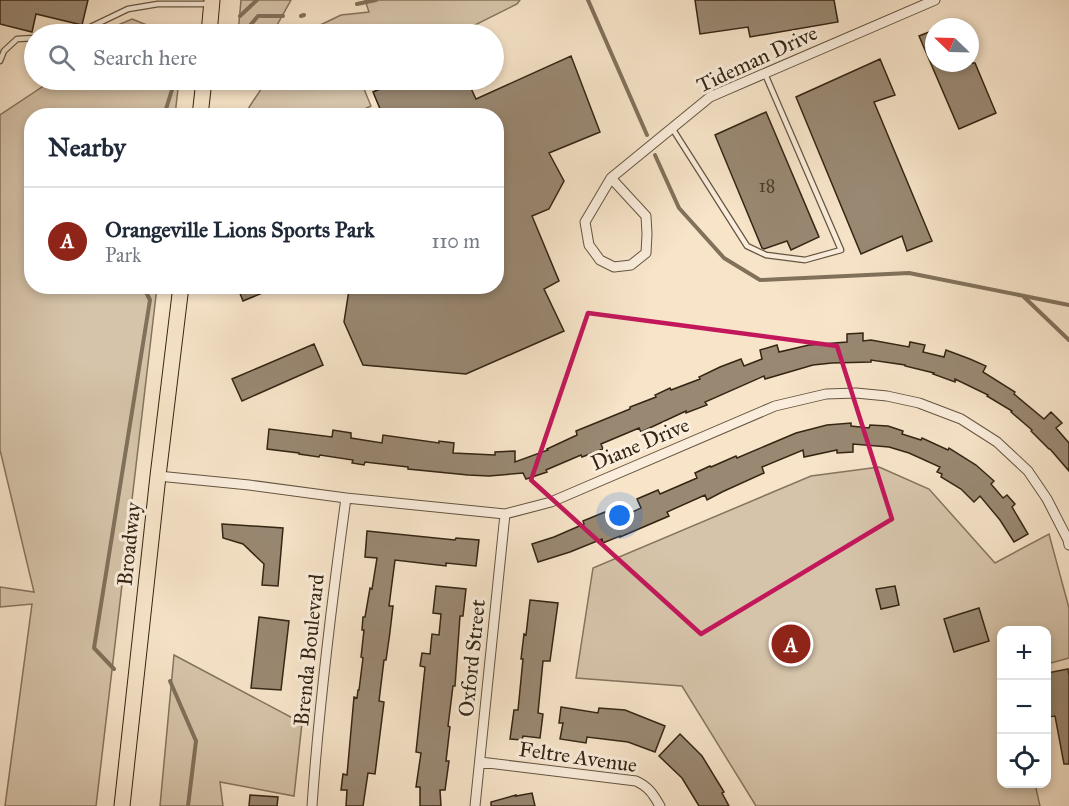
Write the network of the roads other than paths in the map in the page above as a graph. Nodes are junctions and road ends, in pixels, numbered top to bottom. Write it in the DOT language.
graph roads {
  1 [pos="935,0"];
  2 [pos="212,2"];
  3 [pos="97,24"];
  4 [pos="210,24"];
  5 [pos="24,39"];
  6 [pos="0,60"];
  7 [pos="765,72"];
  8 [pos="203,90"];
  9 [pos="201,108"];
  10 [pos="672,128"];
  11 [pos="611,178"];
  12 [pos="181,294"];
  13 [pos="158,476"];
  14 [pos="346,498"];
  15 [pos="505,514"];
  16 [pos="1069,545"];
  17 [pos="480,762"];
  18 [pos="122,806"];
  19 [pos="312,806"];
  20 [pos="475,806"];
  21 [pos="660,806"];
  1 -- 7 [label="street, Tideman Drive"];
  2 -- 3 [label="lane"];
  2 -- 4 [label="main road"];
  5 -- 6 [label="lane"];
  7 -- 10 [label="street, Tideman Drive"];
  7 -- 10 [label="lane"];
  8 -- 9 [label="main road"];
  10 -- 11 [label="street, Tideman Drive"];
  11 -- 11 [label="street, Tideman Drive"];
  12 -- 13 [label="main road, Broadway"];
  13 -- 14 [label="street, Diane Drive"];
  13 -- 18 [label="main road, Broadway"];
  14 -- 15 [label="street, Diane Drive"];
  14 -- 19 [label="street, Brenda Boulevard"];
  15 -- 16 [label="street, Diane Drive"];
  15 -- 17 [label="street, Oxford Street"];
  17 -- 20 [label="street, Oxford Street"];
  17 -- 21 [label="street, Feltre Avenue"];
}
